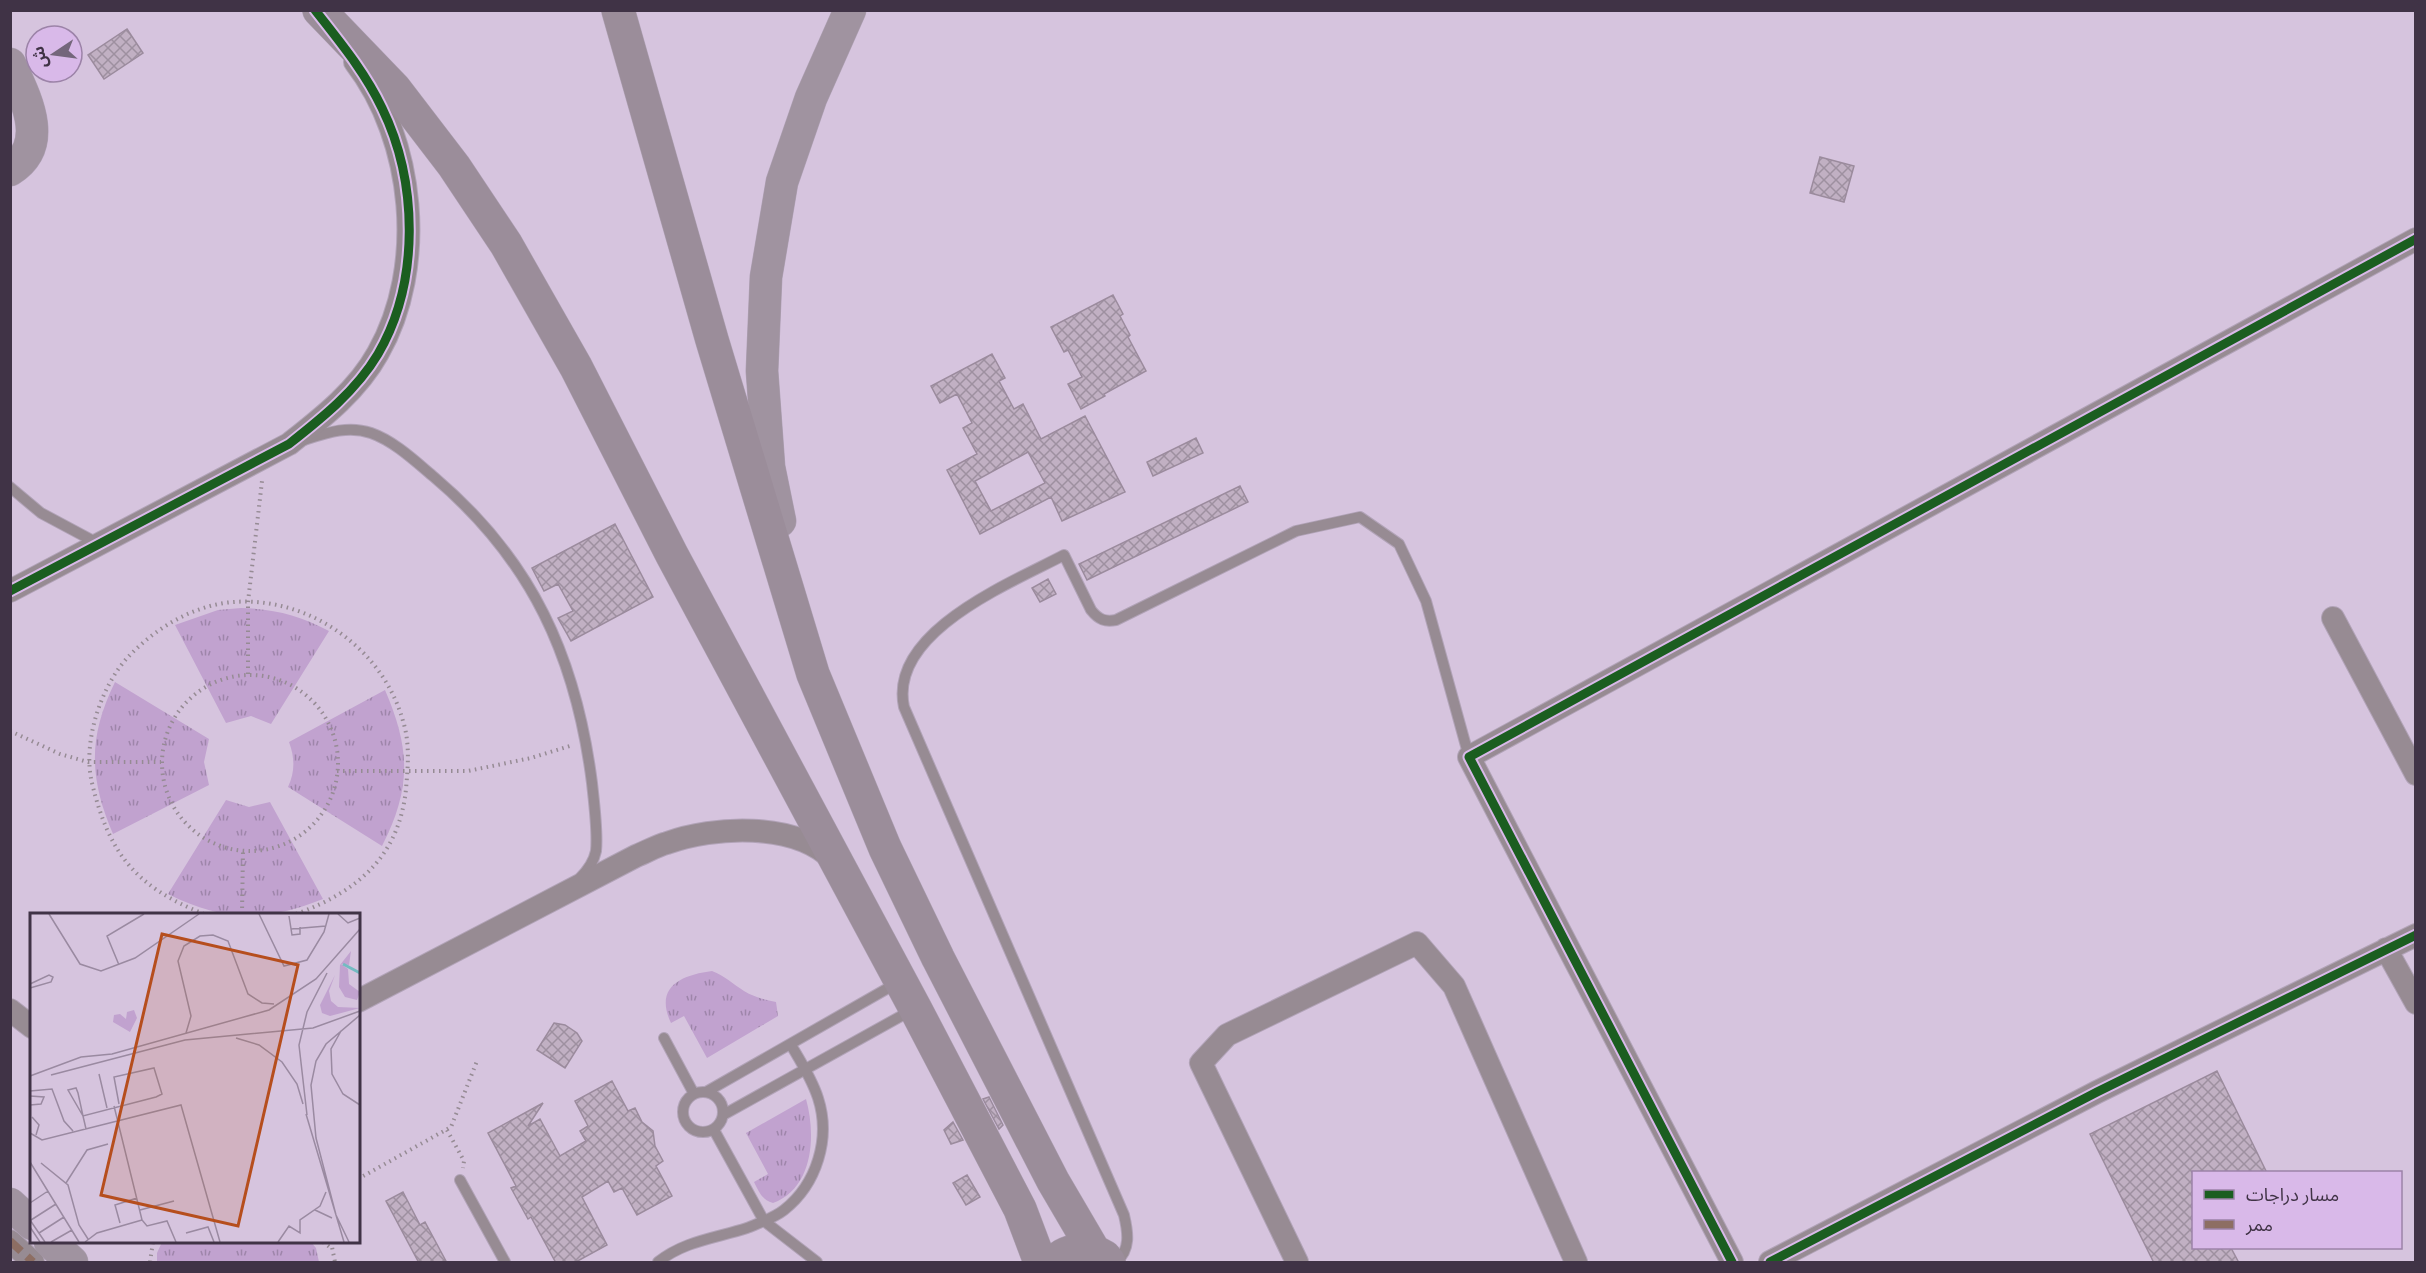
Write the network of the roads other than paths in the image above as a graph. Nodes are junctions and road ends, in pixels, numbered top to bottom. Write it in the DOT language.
graph roads {
  1 [pos="317,10"];
  2 [pos="618,10"];
  3 [pos="850,10"];
  4 [pos="10,64"];
  5 [pos="10,170"];
  6 [pos="2415,239"];
  7 [pos="289,444"];
  8 [pos="10,487"];
  9 [pos="99,544"];
  10 [pos="10,591"];
  11 [pos="2333,618"];
  12 [pos="813,674"];
  13 [pos="1469,757"];
  14 [pos="2415,774"];
  15 [pos="842,869"];
  16 [pos="560,896"];
  17 [pos="2415,935"];
  18 [pos="2386,949"];
  19 [pos="908,995"];
  20 [pos="360,1000"];
  21 [pos="2415,1003"];
  22 [pos="10,1010"];
  23 [pos="30,1025"];
  24 [pos="664,1038"];
  25 [pos="791,1045"];
  26 [pos="805,1070"];
  27 [pos="700,1093"];
  28 [pos="723,1115"];
  29 [pos="714,1130"];
  30 [pos="460,1180"];
  31 [pos="10,1204"];
  32 [pos="764,1221"];
  33 [pos="30,1222"];
  34 [pos="10,1241"];
  35 [pos="51,1243"];
  36 [pos="1106,1259"];
  37 [pos="33,1263"];
  38 [pos="72,1263"];
  39 [pos="505,1263"];
  40 [pos="658,1263"];
  41 [pos="817,1263"];
  42 [pos="1040,1263"];
  43 [pos="1055,1263"];
  44 [pos="1298,1263"];
  45 [pos="1576,1263"];
  46 [pos="1732,1263"];
  47 [pos="1770,1263"];
  1 -- 7 [label="street"];
  1 -- 15 [label="main road"];
  2 -- 12 [label="main road"];
  3 -- 12 [label="street"];
  4 -- 5 [label="street"];
  6 -- 13 [label="street"];
  7 -- 9 [label="street"];
  7 -- 16 [label="lane"];
  8 -- 9 [label="lane"];
  9 -- 10 [label="street"];
  11 -- 14 [label="street"];
  12 -- 36 [label="main road"];
  13 -- 36 [label="lane"];
  13 -- 46 [label="street"];
  15 -- 16 [label="street"];
  15 -- 19 [label="main road"];
  16 -- 20 [label="street"];
  17 -- 18 [label="street"];
  18 -- 21 [label="street"];
  18 -- 47 [label="street"];
  19 -- 25 [label="lane"];
  19 -- 26 [label="lane"];
  19 -- 42 [label="main road"];
  22 -- 23 [label="street"];
  24 -- 27 [label="lane"];
  25 -- 26 [label="lane"];
  25 -- 27 [label="lane"];
  26 -- 28 [label="lane"];
  26 -- 32 [label="lane"];
  27 -- 28 [label="lane"];
  27 -- 29 [label="lane"];
  28 -- 29 [label="lane"];
  29 -- 32 [label="lane"];
  30 -- 39 [label="lane"];
  31 -- 33 [label="street"];
  32 -- 40 [label="lane"];
  32 -- 41 [label="lane"];
  34 -- 37 [label="street"];
  35 -- 38 [label="street"];
  36 -- 43 [label="main road"];
  44 -- 45 [label="street"];
}
